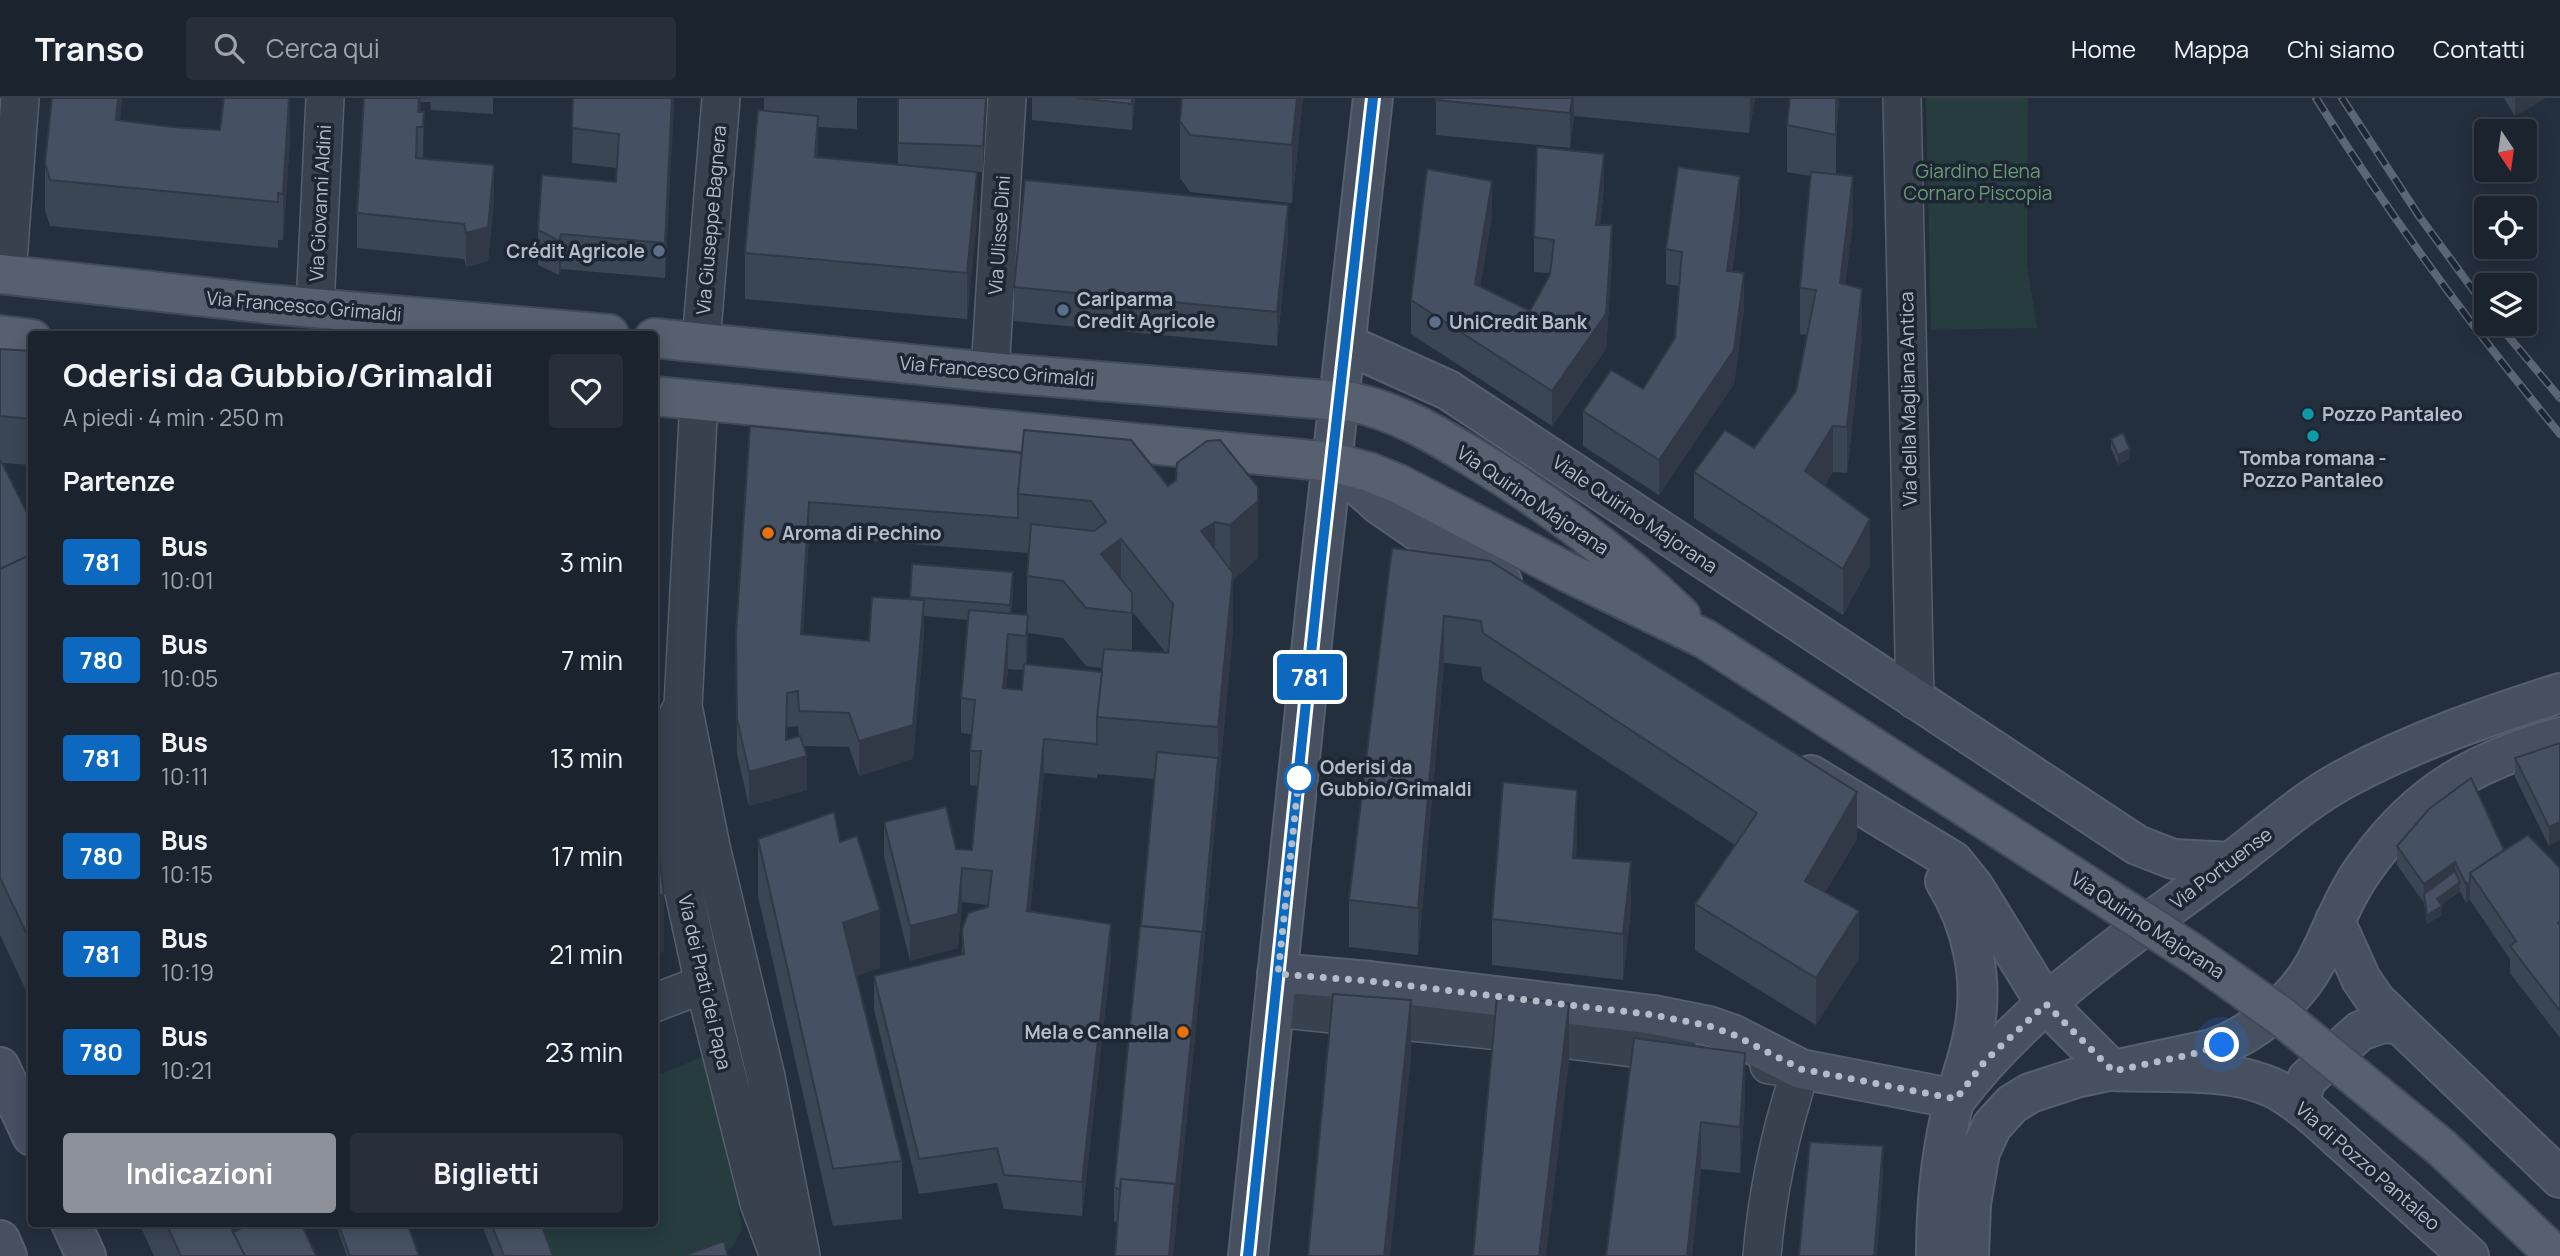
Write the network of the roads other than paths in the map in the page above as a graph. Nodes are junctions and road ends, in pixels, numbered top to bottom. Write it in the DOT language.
graph roads {
  1 [pos="20,98"];
  2 [pos="325,98"];
  3 [pos="720,98"];
  4 [pos="1007,98"];
  5 [pos="1373,98"];
  6 [pos="1902,98"];
  7 [pos="4,274"];
  8 [pos="316,307"];
  9 [pos="576,331"];
  10 [pos="0,335"];
  11 [pos="28,338"];
  12 [pos="658,338"];
  13 [pos="701,343"];
  14 [pos="1346,345"];
  15 [pos="990,372"];
  16 [pos="658,396"];
  17 [pos="699,400"];
  18 [pos="1339,402"];
  19 [pos="1332,462"];
  20 [pos="1534,599"];
  21 [pos="1705,639"];
  22 [pos="2560,693"];
  23 [pos="1915,700"];
  24 [pos="669,705"];
  25 [pos="2560,737"];
  26 [pos="1783,757"];
  27 [pos="1913,838"];
  28 [pos="2231,862"];
  29 [pos="2335,921"];
  30 [pos="704,984"];
  31 [pos="1276,991"];
  32 [pos="658,1001"];
  33 [pos="2046,1004"];
  34 [pos="2398,1024"];
  35 [pos="0,1067"];
  36 [pos="1801,1069"];
  37 [pos="2113,1071"];
  38 [pos="1956,1099"];
  39 [pos="2298,1103"];
  40 [pos="28,1127"];
  41 [pos="2560,1178"];
  42 [pos="73,1227"];
  43 [pos="0,1240"];
  44 [pos="7,1256"];
  45 [pos="86,1256"];
  46 [pos="779,1256"];
  47 [pos="801,1256"];
  48 [pos="1248,1256"];
  49 [pos="1762,1256"];
  50 [pos="1936,1256"];
  51 [pos="1969,1256"];
  52 [pos="2469,1256"];
  53 [pos="2556,1256"];
  1 -- 7 [label="street"];
  2 -- 8 [label="street, Via Giovanni Aldini"];
  3 -- 13 [label="street, Via Giuseppe Bagnera"];
  4 -- 15 [label="street, Via Ulisse Dini"];
  5 -- 14 [label="street"];
  6 -- 23 [label="street, Via della Magliana Antica"];
  7 -- 8 [label="main road, Via Francesco Grimaldi"];
  8 -- 9 [label="main road, Via Francesco Grimaldi"];
  10 -- 11 [label="main road"];
  12 -- 13 [label="main road, Via Francesco Grimaldi"];
  13 -- 15 [label="main road, Via Francesco Grimaldi"];
  14 -- 18 [label="street"];
  14 -- 23 [label="street, Viale Quirino Majorana"];
  15 -- 18 [label="main road, Via Francesco Grimaldi"];
  16 -- 17 [label="main road"];
  17 -- 19 [label="main road"];
  17 -- 24 [label="street, Via dei Prati dei Papa"];
  18 -- 19 [label="street"];
  18 -- 21 [label="main road, Via Quirino Majorana"];
  19 -- 20 [label="street"];
  19 -- 21 [label="main road, Via Quirino Majorana"];
  19 -- 31 [label="street"];
  21 -- 53 [label="main road, Via Quirino Majorana, bridge"];
  22 -- 28 [label="street, Via Portuense"];
  23 -- 28 [label="street"];
  24 -- 30 [label="street, Via dei Prati dei Papa"];
  24 -- 47 [label="street, Via dei Prati dei Papa"];
  25 -- 29 [label="street"];
  26 -- 27 [label="street"];
  27 -- 33 [label="street"];
  27 -- 38 [label="street"];
  28 -- 33 [label="street, Via Portuense"];
  29 -- 34 [label="street"];
  29 -- 37 [label="street"];
  30 -- 32 [label="street"];
  30 -- 46 [label="street, Via dei Prati dei Papa"];
  31 -- 36 [label="street"];
  31 -- 48 [label="street"];
  33 -- 37 [label="street"];
  33 -- 38 [label="street, Via Portuense"];
  34 -- 39 [label="street"];
  34 -- 41 [label="street"];
  35 -- 40 [label="street"];
  36 -- 38 [label="street"];
  36 -- 49 [label="street"];
  37 -- 39 [label="street, Via di Pozzo Pantaleo"];
  37 -- 51 [label="street"];
  38 -- 50 [label="street, Via Portuense"];
  39 -- 52 [label="street, Via di Pozzo Pantaleo"];
  42 -- 45 [label="street"];
  43 -- 44 [label="street"];
}
